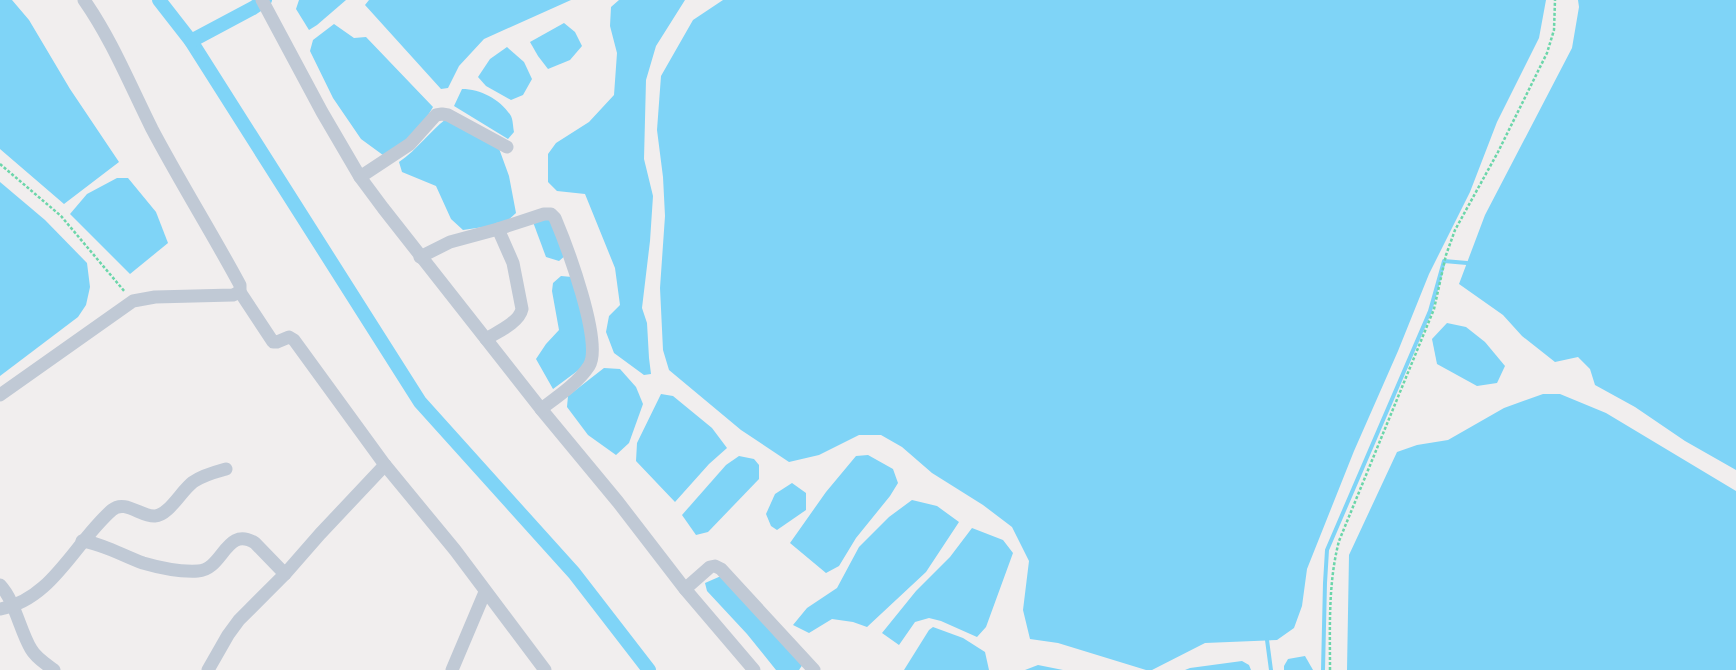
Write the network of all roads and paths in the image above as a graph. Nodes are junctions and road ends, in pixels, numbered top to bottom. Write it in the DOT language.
graph roads {
  1 [pos="84,0"];
  2 [pos="1555,0"];
  3 [pos="265,5"];
  4 [pos="507,147"];
  5 [pos="0,164"];
  6 [pos="360,177"];
  7 [pos="498,229"];
  8 [pos="420,257"];
  9 [pos="240,292"];
  10 [pos="133,301"];
  11 [pos="486,339"];
  12 [pos="0,395"];
  13 [pos="541,409"];
  14 [pos="385,465"];
  15 [pos="226,469"];
  16 [pos="82,541"];
  17 [pos="285,574"];
  18 [pos="0,585"];
  19 [pos="685,589"];
  20 [pos="485,592"];
  21 [pos="6,608"];
  22 [pos="54,670"];
  23 [pos="208,670"];
  24 [pos="452,670"];
  25 [pos="545,670"];
  26 [pos="754,670"];
  27 [pos="814,670"];
  28 [pos="1330,670"];
  1 -- 9 [label="street"];
  2 -- 28 [label="path"];
  3 -- 6 [label="street"];
  4 -- 6 [label="street"];
  5 -- 10 [label="path"];
  6 -- 8 [label="street"];
  7 -- 8 [label="street"];
  7 -- 11 [label="street"];
  7 -- 13 [label="street"];
  8 -- 11 [label="street"];
  9 -- 10 [label="street"];
  9 -- 14 [label="street"];
  10 -- 12 [label="street"];
  11 -- 13 [label="street"];
  13 -- 19 [label="street"];
  14 -- 17 [label="street"];
  14 -- 20 [label="street"];
  15 -- 16 [label="street"];
  16 -- 17 [label="street"];
  16 -- 21 [label="street"];
  17 -- 23 [label="street"];
  18 -- 21 [label="street"];
  19 -- 26 [label="street"];
  19 -- 27 [label="street"];
  20 -- 24 [label="street"];
  20 -- 25 [label="street"];
  21 -- 22 [label="street"];
}
